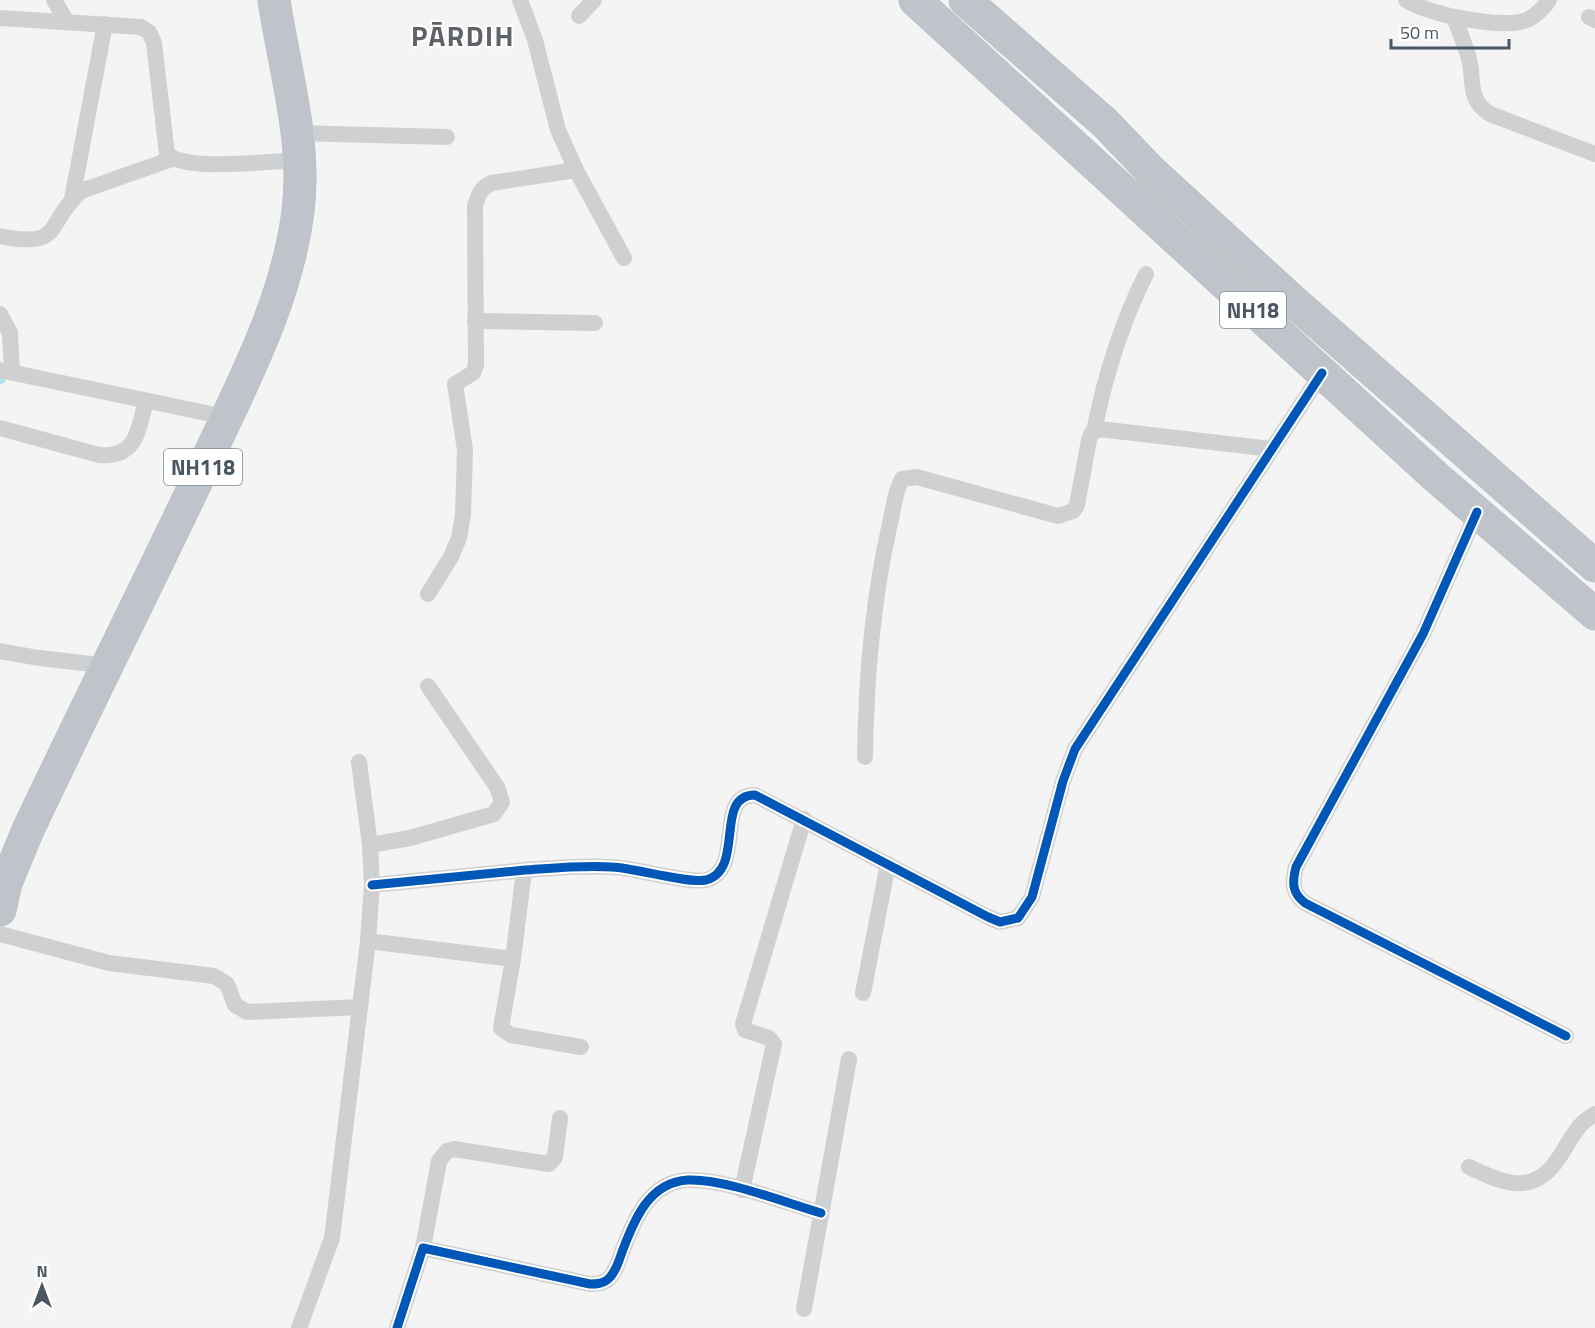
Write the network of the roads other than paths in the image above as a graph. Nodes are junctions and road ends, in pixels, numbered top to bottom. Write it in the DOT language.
graph roads {
  1 [pos="54,0"];
  2 [pos="261,0"];
  3 [pos="274,0"];
  4 [pos="520,0"];
  5 [pos="594,0"];
  6 [pos="915,0"];
  7 [pos="965,0"];
  8 [pos="1406,0"];
  9 [pos="1549,0"];
  10 [pos="579,16"];
  11 [pos="1454,17"];
  12 [pos="0,18"];
  13 [pos="67,22"];
  14 [pos="105,24"];
  15 [pos="1105,123"];
  16 [pos="447,137"];
  17 [pos="290,147"];
  18 [pos="1077,148"];
  19 [pos="1595,154"];
  20 [pos="172,159"];
  21 [pos="576,170"];
  22 [pos="72,199"];
  23 [pos="0,236"];
  24 [pos="624,258"];
  25 [pos="1146,274"];
  26 [pos="0,314"];
  27 [pos="475,321"];
  28 [pos="595,323"];
  29 [pos="6,371"];
  30 [pos="1322,373"];
  31 [pos="146,401"];
  32 [pos="212,414"];
  33 [pos="0,428"];
  34 [pos="1094,431"];
  35 [pos="1272,449"];
  36 [pos="1477,512"];
  37 [pos="1595,566"];
  38 [pos="428,594"];
  39 [pos="1595,614"];
  40 [pos="0,651"];
  41 [pos="92,664"];
  42 [pos="428,686"];
  43 [pos="865,758"];
  44 [pos="359,762"];
  45 [pos="804,819"];
  46 [pos="370,845"];
  47 [pos="0,857"];
  48 [pos="888,864"];
  49 [pos="524,871"];
  50 [pos="372,885"];
  51 [pos="0,910"];
  52 [pos="0,934"];
  53 [pos="368,941"];
  54 [pos="513,959"];
  55 [pos="863,993"];
  56 [pos="360,1007"];
  57 [pos="1566,1036"];
  58 [pos="581,1047"];
  59 [pos="849,1059"];
  60 [pos="1595,1114"];
  61 [pos="560,1118"];
  62 [pos="1470,1167"];
  63 [pos="742,1190"];
  64 [pos="821,1213"];
  65 [pos="423,1248"];
  66 [pos="804,1309"];
  67 [pos="299,1328"];
  68 [pos="397,1328"];
  1 -- 13 [label="street"];
  2 -- 17 [label="highway, NH118"];
  3 -- 17 [label="highway, NH118"];
  4 -- 21 [label="street"];
  5 -- 10 [label="street"];
  6 -- 18 [label="highway, NH18"];
  7 -- 15 [label="highway, NH18"];
  8 -- 11 [label="street"];
  9 -- 11 [label="street"];
  11 -- 19 [label="street"];
  12 -- 13 [label="street"];
  13 -- 14 [label="street"];
  14 -- 20 [label="street"];
  14 -- 22 [label="street"];
  15 -- 18 [label="highway"];
  15 -- 37 [label="highway, NH18"];
  16 -- 17 [label="street"];
  17 -- 20 [label="street"];
  17 -- 32 [label="highway, NH118"];
  17 -- 51 [label="highway, NH118"];
  18 -- 30 [label="highway, NH18"];
  20 -- 22 [label="street"];
  21 -- 24 [label="street"];
  21 -- 27 [label="street"];
  22 -- 23 [label="street"];
  25 -- 34 [label="street"];
  26 -- 29 [label="street"];
  27 -- 28 [label="street"];
  27 -- 38 [label="street"];
  29 -- 31 [label="street"];
  30 -- 35 [label="street"];
  30 -- 36 [label="highway, NH18"];
  31 -- 32 [label="street"];
  31 -- 33 [label="street"];
  32 -- 41 [label="highway, NH118"];
  34 -- 35 [label="street"];
  34 -- 43 [label="street"];
  35 -- 48 [label="street"];
  36 -- 39 [label="highway, NH18"];
  36 -- 57 [label="street"];
  40 -- 41 [label="street"];
  41 -- 47 [label="highway, NH118"];
  42 -- 46 [label="street"];
  44 -- 46 [label="street"];
  45 -- 48 [label="street"];
  45 -- 49 [label="street"];
  45 -- 63 [label="street"];
  46 -- 50 [label="street"];
  48 -- 55 [label="street"];
  49 -- 50 [label="street"];
  49 -- 54 [label="street"];
  50 -- 53 [label="street"];
  52 -- 56 [label="street"];
  53 -- 54 [label="street"];
  53 -- 56 [label="street"];
  54 -- 58 [label="street"];
  56 -- 67 [label="street"];
  59 -- 64 [label="street"];
  60 -- 62 [label="street"];
  61 -- 65 [label="street"];
  63 -- 64 [label="street"];
  63 -- 65 [label="street"];
  64 -- 66 [label="street"];
  65 -- 68 [label="street"];
}
